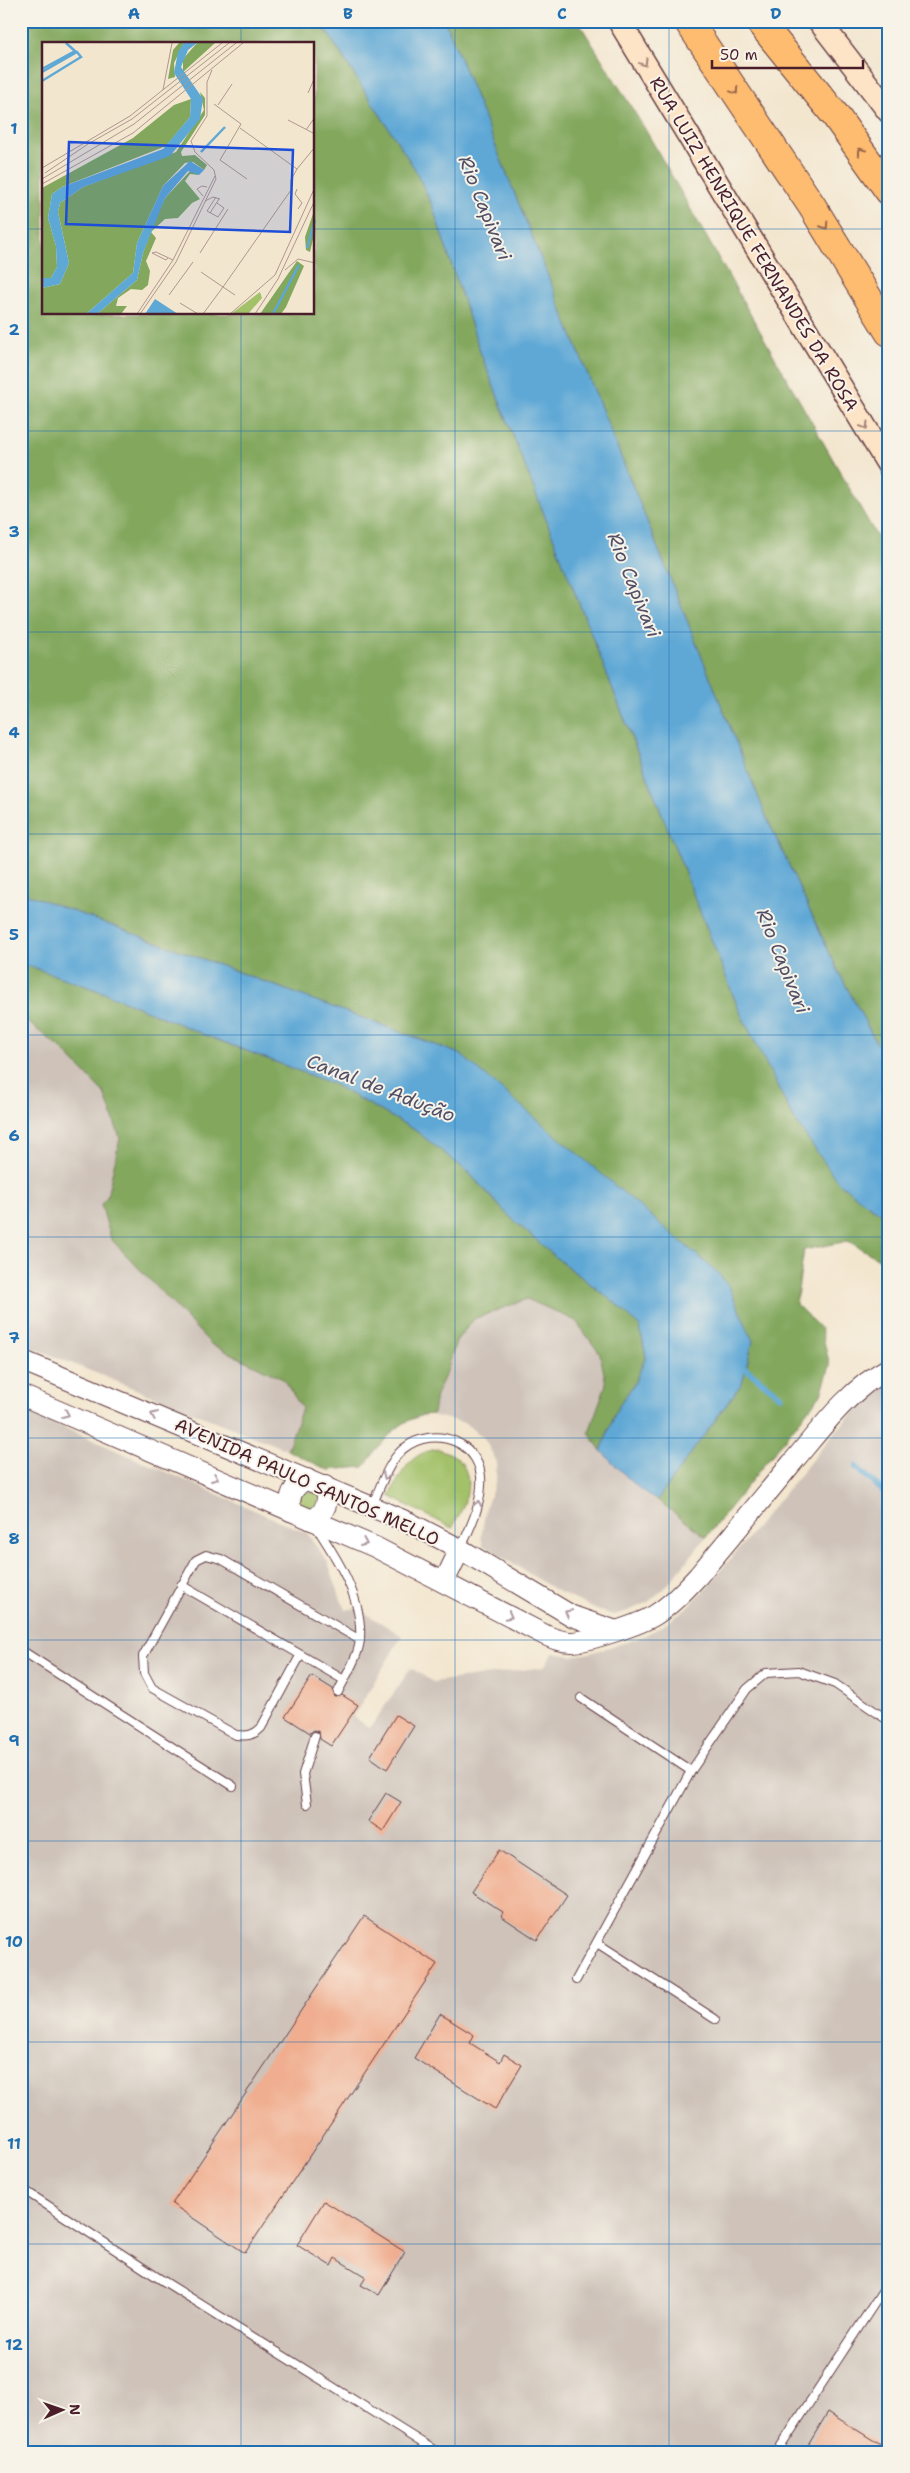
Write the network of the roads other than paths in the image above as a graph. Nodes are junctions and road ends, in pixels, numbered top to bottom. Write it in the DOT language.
graph roads {
  1 [pos="619,21"];
  2 [pos="688,21"];
  3 [pos="760,21"];
  4 [pos="819,21"];
  5 [pos="889,112"];
  6 [pos="889,191"];
  7 [pos="889,332"];
  8 [pos="889,466"];
  9 [pos="21,1360"];
  10 [pos="889,1368"];
  11 [pos="52,1373"];
  12 [pos="30,1398"];
  13 [pos="307,1479"];
  14 [pos="326,1486"];
  15 [pos="372,1506"];
  16 [pos="291,1511"];
  17 [pos="312,1520"];
  18 [pos="460,1549"];
  19 [pos="444,1582"];
  20 [pos="181,1585"];
  21 [pos="614,1630"];
  22 [pos="360,1640"];
  23 [pos="21,1650"];
  24 [pos="300,1656"];
  25 [pos="344,1680"];
  26 [pos="338,1692"];
  27 [pos="581,1698"];
  28 [pos="889,1721"];
  29 [pos="315,1736"];
  30 [pos="691,1771"];
  31 [pos="233,1786"];
  32 [pos="306,1804"];
  33 [pos="597,1943"];
  34 [pos="576,1980"];
  35 [pos="715,2019"];
  36 [pos="21,2188"];
  37 [pos="889,2281"];
  38 [pos="437,2452"];
  39 [pos="777,2452"];
  1 -- 8 [label="main road, RUA LUIZ HENRIQUE FERNANDES DA ROSA, one-way"];
  2 -- 7 [label="highway, one-way"];
  6 -- 3 [label="highway, one-way"];
  4 -- 5 [label="main road"];
  9 -- 11 [label="street, AVENIDA PAULO SANTOS MELLO"];
  10 -- 21 [label="street, AVENIDA PAULO SANTOS MELLO"];
  11 -- 12 [label="street"];
  13 -- 11 [label="street, AVENIDA PAULO SANTOS MELLO, one-way"];
  12 -- 16 [label="street, AVENIDA PAULO SANTOS MELLO, one-way"];
  13 -- 14 [label="street, AVENIDA PAULO SANTOS MELLO"];
  13 -- 16 [label="street"];
  14 -- 15 [label="street, AVENIDA PAULO SANTOS MELLO"];
  14 -- 17 [label="street"];
  15 -- 18 [label="street, AVENIDA PAULO SANTOS MELLO"];
  18 -- 15 [label="lane, one-way"];
  16 -- 17 [label="street, AVENIDA PAULO SANTOS MELLO"];
  17 -- 19 [label="street, AVENIDA PAULO SANTOS MELLO, one-way"];
  17 -- 22 [label="lane"];
  18 -- 19 [label="street"];
  21 -- 18 [label="street, AVENIDA PAULO SANTOS MELLO, one-way"];
  19 -- 21 [label="street, AVENIDA PAULO SANTOS MELLO, one-way"];
  20 -- 22 [label="lane"];
  20 -- 24 [label="lane"];
  20 -- 24 [label="lane"];
  22 -- 25 [label="lane"];
  23 -- 31 [label="lane"];
  24 -- 25 [label="lane"];
  25 -- 26 [label="lane"];
  27 -- 30 [label="lane"];
  28 -- 30 [label="lane"];
  29 -- 32 [label="lane"];
  30 -- 33 [label="lane"];
  33 -- 34 [label="lane"];
  33 -- 35 [label="lane"];
  36 -- 38 [label="lane"];
  37 -- 39 [label="lane"];
}
